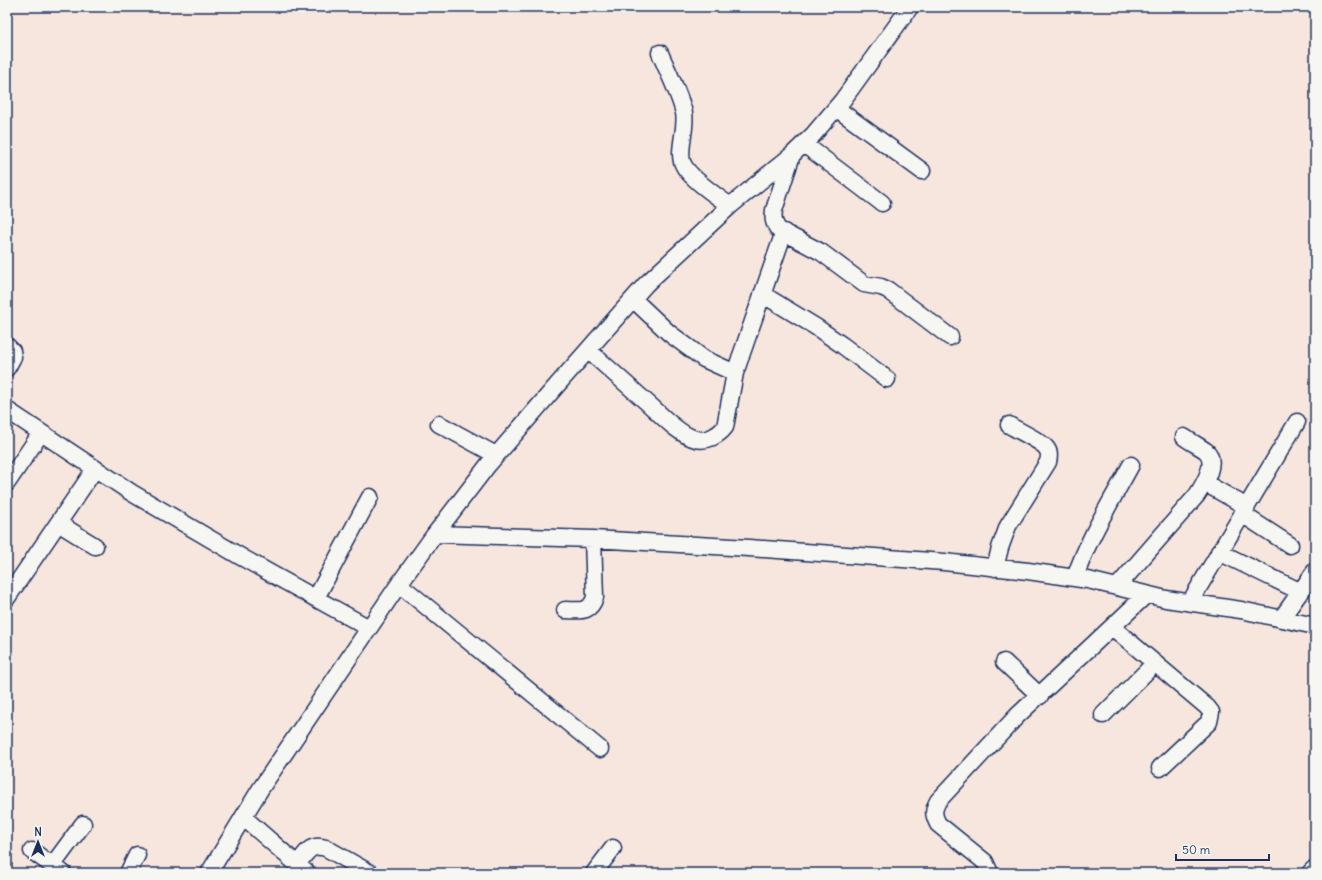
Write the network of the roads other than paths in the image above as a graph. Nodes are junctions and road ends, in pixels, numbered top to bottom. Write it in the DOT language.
graph roads {
  1 [pos="910,7"];
  2 [pos="660,53"];
  3 [pos="836,108"];
  4 [pos="804,144"];
  5 [pos="792,155"];
  6 [pos="922,171"];
  7 [pos="882,202"];
  8 [pos="730,206"];
  9 [pos="784,232"];
  10 [pos="762,294"];
  11 [pos="633,299"];
  12 [pos="950,337"];
  13 [pos="7,346"];
  14 [pos="588,350"];
  15 [pos="7,368"];
  16 [pos="735,373"];
  17 [pos="887,379"];
  18 [pos="7,410"];
  19 [pos="1297,422"];
  20 [pos="439,424"];
  21 [pos="1009,425"];
  22 [pos="41,433"];
  23 [pos="1184,437"];
  24 [pos="496,455"];
  25 [pos="1131,465"];
  26 [pos="95,469"];
  27 [pos="7,483"];
  28 [pos="1205,483"];
  29 [pos="370,497"];
  30 [pos="1244,510"];
  31 [pos="58,523"];
  32 [pos="435,534"];
  33 [pos="593,540"];
  34 [pos="1290,545"];
  35 [pos="95,546"];
  36 [pos="1219,552"];
  37 [pos="995,568"];
  38 [pos="1315,571"];
  39 [pos="1075,578"];
  40 [pos="399,584"];
  41 [pos="1117,587"];
  42 [pos="1301,592"];
  43 [pos="1147,594"];
  44 [pos="7,598"];
  45 [pos="316,598"];
  46 [pos="1190,602"];
  47 [pos="564,610"];
  48 [pos="1281,619"];
  49 [pos="1315,626"];
  50 [pos="1112,627"];
  51 [pos="369,628"];
  52 [pos="1004,662"];
  53 [pos="1155,663"];
  54 [pos="1040,696"];
  55 [pos="1103,715"];
  56 [pos="600,749"];
  57 [pos="1160,768"];
  58 [pos="243,817"];
  59 [pos="83,824"];
  60 [pos="613,848"];
  61 [pos="32,851"];
  62 [pos="137,855"];
  63 [pos="57,869"];
  64 [pos="302,869"];
  65 [pos="128,873"];
  66 [pos="209,873"];
  67 [pos="370,873"];
  68 [pos="594,873"];
  69 [pos="990,873"];
  1 -- 3 [label="street"];
  2 -- 8 [label="street"];
  3 -- 4 [label="street"];
  3 -- 6 [label="street"];
  4 -- 5 [label="street"];
  4 -- 7 [label="street"];
  5 -- 8 [label="street"];
  5 -- 9 [label="street"];
  8 -- 11 [label="street"];
  9 -- 10 [label="street"];
  9 -- 12 [label="street"];
  10 -- 16 [label="street"];
  10 -- 17 [label="street"];
  11 -- 14 [label="street"];
  11 -- 16 [label="street"];
  13 -- 15 [label="street"];
  14 -- 16 [label="street"];
  14 -- 24 [label="street"];
  18 -- 22 [label="street"];
  19 -- 30 [label="street"];
  20 -- 24 [label="street"];
  21 -- 37 [label="street"];
  22 -- 26 [label="street"];
  22 -- 27 [label="street"];
  23 -- 28 [label="street"];
  24 -- 32 [label="street"];
  25 -- 39 [label="street"];
  26 -- 31 [label="street"];
  26 -- 45 [label="street"];
  28 -- 30 [label="street"];
  28 -- 41 [label="street"];
  29 -- 45 [label="street"];
  30 -- 34 [label="street"];
  30 -- 36 [label="street"];
  31 -- 35 [label="street"];
  31 -- 44 [label="street"];
  32 -- 33 [label="street"];
  32 -- 40 [label="street"];
  33 -- 37 [label="street"];
  33 -- 47 [label="street"];
  36 -- 42 [label="street"];
  36 -- 46 [label="street"];
  37 -- 39 [label="street"];
  38 -- 42 [label="street"];
  39 -- 41 [label="street"];
  40 -- 51 [label="street"];
  40 -- 56 [label="street"];
  41 -- 43 [label="street"];
  42 -- 48 [label="street"];
  43 -- 46 [label="street"];
  43 -- 50 [label="street"];
  45 -- 51 [label="street"];
  46 -- 48 [label="street"];
  48 -- 49 [label="street"];
  50 -- 53 [label="street"];
  50 -- 54 [label="street"];
  51 -- 58 [label="street"];
  52 -- 54 [label="street"];
  53 -- 55 [label="street"];
  53 -- 57 [label="street"];
  54 -- 69 [label="street"];
  58 -- 64 [label="street"];
  58 -- 66 [label="street"];
  59 -- 63 [label="street"];
  60 -- 68 [label="street"];
  61 -- 63 [label="street"];
  62 -- 65 [label="street"];
  64 -- 67 [label="street"];
}
